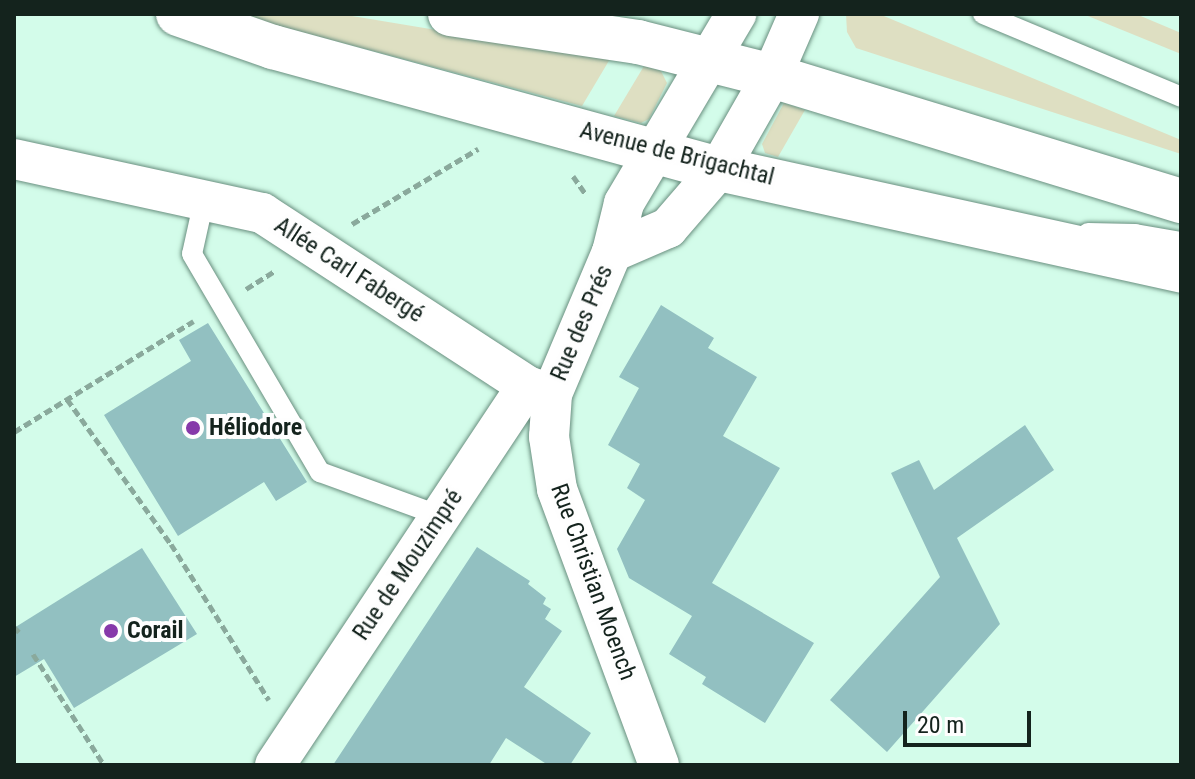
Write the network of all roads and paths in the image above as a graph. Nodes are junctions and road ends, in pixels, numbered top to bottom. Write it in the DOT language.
graph roads {
  1 [pos="178,14"];
  2 [pos="450,14"];
  3 [pos="736,14"];
  4 [pos="799,14"];
  5 [pos="983,14"];
  6 [pos="709,60"];
  7 [pos="772,76"];
  8 [pos="1181,97"];
  9 [pos="482,147"];
  10 [pos="656,151"];
  11 [pos="14,159"];
  12 [pos="719,169"];
  13 [pos="204,200"];
  14 [pos="1181,201"];
  15 [pos="1004,230"];
  16 [pos="1181,242"];
  17 [pos="313,247"];
  18 [pos="612,252"];
  19 [pos="1181,271"];
  20 [pos="221,304"];
  21 [pos="540,390"];
  22 [pos="67,399"];
  23 [pos="14,432"];
  24 [pos="441,516"];
  25 [pos="33,654"];
  26 [pos="298,729"];
  27 [pos="104,765"];
  28 [pos="275,765"];
  29 [pos="659,765"];
  1 -- 10 [label="main road, Avenue de Brigachtal"];
  2 -- 6 [label="main road"];
  3 -- 6 [label="street, Rue des Prés"];
  4 -- 7 [label="street, Rue des Prés"];
  5 -- 8 [label="lane"];
  6 -- 7 [label="main road"];
  6 -- 10 [label="street, Rue des Prés"];
  7 -- 12 [label="street, Rue des Prés"];
  7 -- 14 [label="main road"];
  9 -- 17 [label="path"];
  10 -- 12 [label="main road, Avenue de Brigachtal"];
  10 -- 18 [label="street, Rue des Prés"];
  11 -- 13 [label="street, Allée Carl Fabergé"];
  12 -- 15 [label="main road, Avenue de Brigachtal"];
  12 -- 18 [label="street, Rue des Prés"];
  13 -- 17 [label="street, Allée Carl Fabergé"];
  13 -- 20 [label="lane"];
  15 -- 16 [label="lane"];
  15 -- 19 [label="main road, Avenue de Brigachtal"];
  17 -- 20 [label="path"];
  17 -- 21 [label="street, Allée Carl Fabergé"];
  18 -- 21 [label="street, Rue des Prés"];
  20 -- 22 [label="path"];
  20 -- 24 [label="lane"];
  21 -- 24 [label="street, Rue de Mouzimpré"];
  21 -- 29 [label="street, Rue Christian Moench"];
  22 -- 23 [label="path"];
  22 -- 26 [label="path"];
  24 -- 26 [label="street, Rue de Mouzimpré"];
  25 -- 27 [label="path"];
  26 -- 28 [label="street, Rue de Mouzimpré"];
}
